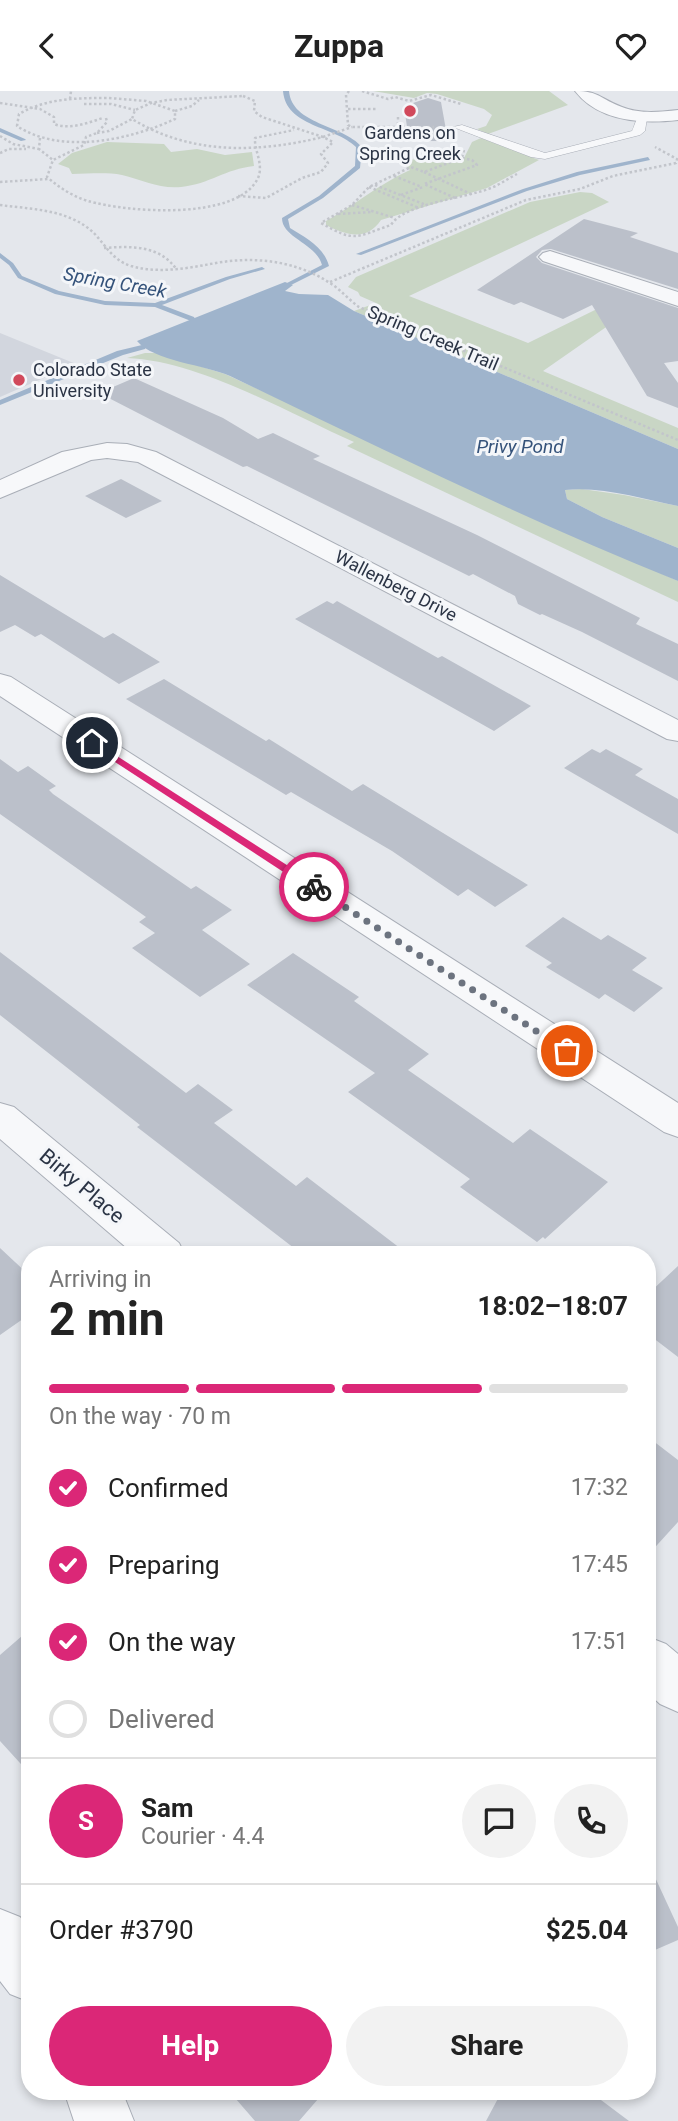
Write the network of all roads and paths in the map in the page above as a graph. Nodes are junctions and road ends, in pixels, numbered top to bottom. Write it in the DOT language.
graph roads {
  1 [pos="71,91"];
  2 [pos="247,91"];
  3 [pos="349,91"];
  4 [pos="362,91"];
  5 [pos="435,91"];
  6 [pos="431,95"];
  7 [pos="588,95"];
  8 [pos="247,96"];
  9 [pos="71,99"];
  10 [pos="199,100"];
  11 [pos="151,102"];
  12 [pos="0,103"];
  13 [pos="84,104"];
  14 [pos="30,108"];
  15 [pos="348,109"];
  16 [pos="377,109"];
  17 [pos="135,110"];
  18 [pos="175,111"];
  19 [pos="678,115"];
  20 [pos="398,117"];
  21 [pos="642,118"];
  22 [pos="132,119"];
  23 [pos="352,127"];
  24 [pos="398,127"];
  25 [pos="458,127"];
  26 [pos="295,129"];
  27 [pos="148,130"];
  28 [pos="97,133"];
  29 [pos="482,135"];
  30 [pos="0,136"];
  31 [pos="630,136"];
  32 [pos="325,137"];
  33 [pos="408,137"];
  34 [pos="40,138"];
  35 [pos="87,139"];
  36 [pos="257,148"];
  37 [pos="39,149"];
  38 [pos="0,153"];
  39 [pos="541,156"];
  40 [pos="462,157"];
  41 [pos="52,160"];
  42 [pos="424,172"];
  43 [pos="392,176"];
  44 [pos="48,179"];
  45 [pos="438,179"];
  46 [pos="0,182"];
  47 [pos="375,184"];
  48 [pos="427,185"];
  49 [pos="369,187"];
  50 [pos="422,187"];
  51 [pos="401,195"];
  52 [pos="473,195"];
  53 [pos="238,196"];
  54 [pos="456,198"];
  55 [pos="0,205"];
  56 [pos="352,205"];
  57 [pos="426,206"];
  58 [pos="419,208"];
  59 [pos="376,212"];
  60 [pos="334,214"];
  61 [pos="395,218"];
  62 [pos="103,248"];
  63 [pos="550,257"];
  64 [pos="177,270"];
  65 [pos="330,282"];
  66 [pos="678,299"];
  67 [pos="678,440"];
  68 [pos="0,490"];
  69 [pos="0,683"];
  70 [pos="678,732"];
  71 [pos="0,1117"];
  72 [pos="678,1122"];
  73 [pos="153,1246"];
  74 [pos="656,1668"];
  75 [pos="678,1687"];
  76 [pos="0,1937"];
  77 [pos="21,1962"];
  78 [pos="96,2100"];
  79 [pos="104,2121"];
  1 -- 9 [label="path"];
  2 -- 8 [label="path"];
  3 -- 15 [label="path"];
  4 -- 6 [label="path"];
  5 -- 6 [label="path"];
  6 -- 25 [label="path"];
  7 -- 21 [label="street"];
  8 -- 10 [label="path"];
  8 -- 26 [label="path"];
  9 -- 11 [label="path"];
  9 -- 14 [label="path"];
  10 -- 11 [label="path"];
  10 -- 18 [label="path"];
  11 -- 17 [label="path"];
  11 -- 18 [label="path"];
  12 -- 14 [label="path"];
  13 -- 17 [label="path"];
  14 -- 28 [label="path"];
  14 -- 34 [label="path"];
  15 -- 16 [label="path"];
  15 -- 23 [label="path"];
  17 -- 22 [label="path"];
  18 -- 27 [label="path"];
  19 -- 21 [label="street"];
  20 -- 24 [label="path"];
  21 -- 31 [label="lane"];
  22 -- 27 [label="path"];
  22 -- 28 [label="path"];
  23 -- 24 [label="path"];
  23 -- 32 [label="path"];
  24 -- 25 [label="path"];
  24 -- 33 [label="path"];
  25 -- 29 [label="lane"];
  26 -- 32 [label="path"];
  26 -- 36 [label="path"];
  27 -- 35 [label="path"];
  27 -- 36 [label="path"];
  28 -- 35 [label="path"];
  29 -- 39 [label="lane"];
  29 -- 40 [label="path"];
  30 -- 37 [label="path"];
  31 -- 39 [label="lane"];
  31 -- 65 [label="path"];
  32 -- 36 [label="path"];
  32 -- 53 [label="path"];
  34 -- 35 [label="path"];
  34 -- 37 [label="path"];
  35 -- 41 [label="path"];
  36 -- 53 [label="path"];
  37 -- 38 [label="path"];
  37 -- 41 [label="path"];
  39 -- 52 [label="path"];
  40 -- 42 [label="path"];
  40 -- 45 [label="path"];
  41 -- 44 [label="path"];
  42 -- 43 [label="path"];
  42 -- 45 [label="path"];
  43 -- 47 [label="path"];
  43 -- 50 [label="path"];
  44 -- 46 [label="path"];
  44 -- 53 [label="path"];
  45 -- 48 [label="path"];
  45 -- 52 [label="path"];
  47 -- 49 [label="path"];
  47 -- 51 [label="path"];
  48 -- 50 [label="path"];
  48 -- 54 [label="path"];
  49 -- 56 [label="path"];
  49 -- 58 [label="path"];
  50 -- 51 [label="path"];
  51 -- 57 [label="path"];
  52 -- 54 [label="path"];
  54 -- 57 [label="path"];
  55 -- 62 [label="path, Spring Creek Trail"];
  56 -- 59 [label="path"];
  56 -- 60 [label="path"];
  57 -- 58 [label="path"];
  58 -- 61 [label="path"];
  59 -- 60 [label="path"];
  59 -- 61 [label="path"];
  60 -- 61 [label="path"];
  62 -- 64 [label="path, Spring Creek Trail"];
  62 -- 64 [label="path"];
  63 -- 66 [label="street"];
  64 -- 65 [label="path, Spring Creek Trail"];
  65 -- 67 [label="path, Spring Creek Trail"];
  68 -- 70 [label="street, Wallenberg Drive"];
  69 -- 72 [label="street"];
  71 -- 73 [label="street, Birky Place"];
  74 -- 75 [label="street"];
  76 -- 77 [label="street"];
  78 -- 79 [label="street"];
}
